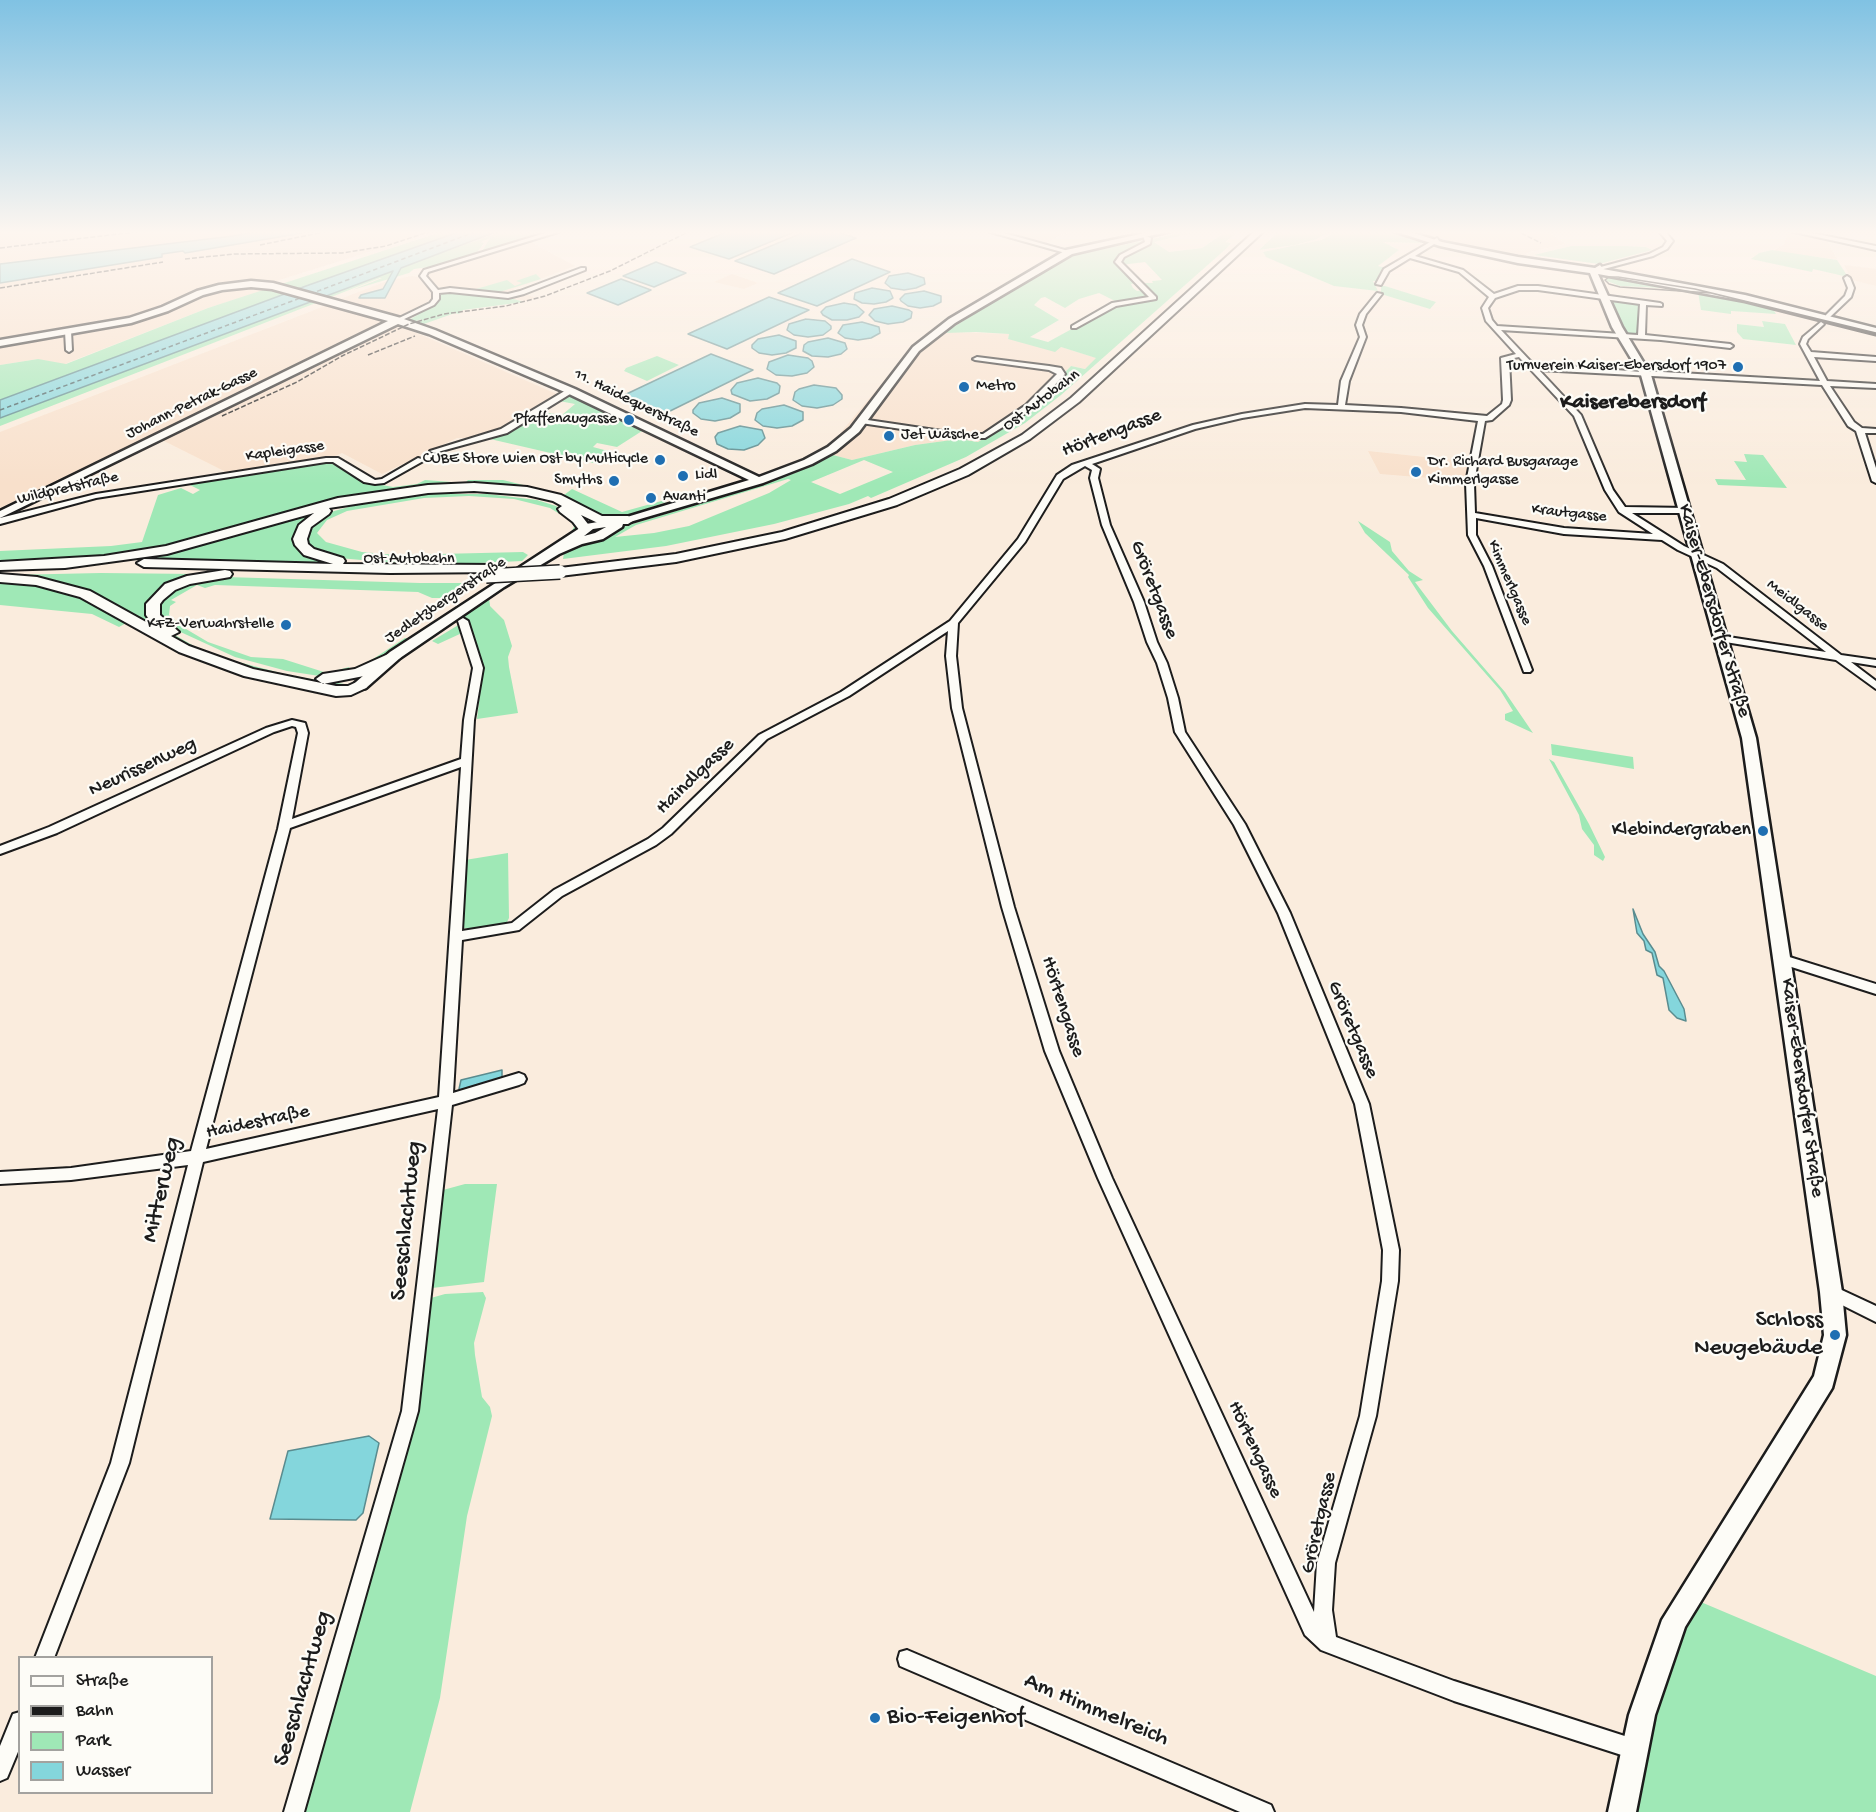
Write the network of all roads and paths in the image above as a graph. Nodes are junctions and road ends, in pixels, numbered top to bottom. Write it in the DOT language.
graph roads {
  1 [pos="149,315"];
  2 [pos="378,315"];
  3 [pos="410,315"];
  4 [pos="962,315"];
  5 [pos="1096,315"];
  6 [pos="1158,315"];
  7 [pos="1168,315"];
  8 [pos="1363,315"];
  9 [pos="1488,315"];
  10 [pos="1611,315"];
  11 [pos="1642,315"];
  12 [pos="1806,315"];
  13 [pos="1812,315"];
  14 [pos="1830,315"];
  15 [pos="398,320"];
  16 [pos="1824,320"];
  17 [pos="1074,327"];
  18 [pos="1497,328"];
  19 [pos="1876,330"];
  20 [pos="68,331"];
  21 [pos="1622,336"];
  22 [pos="1641,337"];
  23 [pos="0,343"];
  24 [pos="1730,346"];
  25 [pos="69,350"];
  26 [pos="1807,354"];
  27 [pos="1521,355"];
  28 [pos="977,359"];
  29 [pos="1876,359"];
  30 [pos="1533,368"];
  31 [pos="1645,374"];
  32 [pos="1824,383"];
  33 [pos="1876,386"];
  34 [pos="571,391"];
  35 [pos="1341,407"];
  36 [pos="1482,419"];
  37 [pos="861,421"];
  38 [pos="1860,430"];
  39 [pos="1876,431"];
  40 [pos="434,451"];
  41 [pos="422,460"];
  42 [pos="1092,464"];
  43 [pos="736,471"];
  44 [pos="759,481"];
  45 [pos="1876,481"];
  46 [pos="143,489"];
  47 [pos="720,493"];
  48 [pos="579,509"];
  49 [pos="1622,510"];
  50 [pos="1685,510"];
  51 [pos="0,515"];
  52 [pos="1472,515"];
  53 [pos="628,520"];
  54 [pos="0,521"];
  55 [pos="809,525"];
  56 [pos="593,530"];
  57 [pos="1663,537"];
  58 [pos="1697,554"];
  59 [pos="54,564"];
  60 [pos="0,566"];
  61 [pos="390,569"];
  62 [pos="0,572"];
  63 [pos="242,572"];
  64 [pos="0,578"];
  65 [pos="463,621"];
  66 [pos="953,623"];
  67 [pos="1722,639"];
  68 [pos="395,654"];
  69 [pos="1837,657"];
  70 [pos="1876,663"];
  71 [pos="1527,670"];
  72 [pos="323,679"];
  73 [pos="361,685"];
  74 [pos="1876,686"];
  75 [pos="302,725"];
  76 [pos="467,760"];
  77 [pos="284,826"];
  78 [pos="0,850"];
  79 [pos="457,936"];
  80 [pos="1783,960"];
  81 [pos="1876,989"];
  82 [pos="519,1079"];
  83 [pos="446,1099"];
  84 [pos="197,1157"];
  85 [pos="0,1178"];
  86 [pos="1832,1293"];
  87 [pos="1876,1314"];
  88 [pos="1328,1643"];
  89 [pos="45,1656"];
  90 [pos="907,1659"];
  91 [pos="18,1726"];
  92 [pos="1634,1749"];
  93 [pos="0,1771"];
  94 [pos="294,1812"];
  95 [pos="1264,1812"];
  96 [pos="1622,1812"];
  1 -- 20 [label="main road, 11. Haidequerstraße"];
  2 -- 15 [label="main road, 11. Haidequerstraße"];
  3 -- 15 [label="street"];
  4 -- 37 [label="main road, Jedletzbergerstraße"];
  5 -- 17 [label="street"];
  6 -- 55 [label="highway, Ost Autobahn"];
  7 -- 55 [label="highway, Ost Autobahn"];
  8 -- 35 [label="street"];
  9 -- 18 [label="street"];
  10 -- 21 [label="main road, Kaiser-Ebersdorfer Straße"];
  11 -- 22 [label="street"];
  12 -- 16 [label="main road"];
  13 -- 19 [label="main road"];
  14 -- 16 [label="street"];
  15 -- 34 [label="main road, 11. Haidequerstraße"];
  15 -- 51 [label="main road, Johann-Petrak-Gasse"];
  16 -- 19 [label="main road"];
  16 -- 26 [label="street"];
  18 -- 21 [label="street"];
  18 -- 27 [label="street"];
  20 -- 23 [label="main road, 11. Haidequerstraße"];
  20 -- 25 [label="street"];
  21 -- 22 [label="street"];
  21 -- 31 [label="main road, Kaiser-Ebersdorfer Straße"];
  22 -- 24 [label="street"];
  26 -- 29 [label="street"];
  26 -- 32 [label="street"];
  27 -- 30 [label="street"];
  27 -- 36 [label="street"];
  28 -- 37 [label="street"];
  30 -- 31 [label="street"];
  30 -- 49 [label="street"];
  31 -- 32 [label="street"];
  31 -- 50 [label="main road, Kaiser-Ebersdorfer Straße"];
  32 -- 33 [label="street"];
  32 -- 38 [label="street"];
  34 -- 40 [label="street"];
  34 -- 43 [label="main road, 11. Haidequerstraße"];
  35 -- 36 [label="street, Hörtengasse"];
  35 -- 42 [label="street, Hörtengasse"];
  36 -- 52 [label="street, Kimmerlgasse"];
  37 -- 44 [label="main road, Jedletzbergerstraße"];
  38 -- 39 [label="street"];
  38 -- 45 [label="street"];
  41 -- 46 [label="street, Kapleigasse"];
  42 -- 66 [label="street, Hörtengasse"];
  42 -- 88 [label="street, Gröretgasse"];
  43 -- 44 [label="main road, 11. Haidequerstraße"];
  43 -- 47 [label="main road"];
  44 -- 47 [label="main road, Jedletzbergerstraße"];
  46 -- 54 [label="street, Wildpretstraße"];
  47 -- 53 [label="main road, Jedletzbergerstraße"];
  48 -- 53 [label="highway"];
  48 -- 56 [label="highway"];
  48 -- 59 [label="highway"];
  49 -- 50 [label="street"];
  49 -- 57 [label="street, Meidlgasse"];
  50 -- 58 [label="main road, Kaiser-Ebersdorfer Straße"];
  52 -- 57 [label="street, Krautgasse"];
  52 -- 71 [label="street, Kimmerlgasse"];
  53 -- 56 [label="main road, Jedletzbergerstraße"];
  55 -- 61 [label="highway, Ost Autobahn"];
  55 -- 63 [label="highway, Ost Autobahn, bridge"];
  56 -- 61 [label="highway"];
  56 -- 68 [label="main road, Jedletzbergerstraße"];
  57 -- 58 [label="street, Meidlgasse"];
  58 -- 67 [label="main road, Kaiser-Ebersdorfer Straße"];
  58 -- 69 [label="street, Meidlgasse"];
  59 -- 60 [label="highway, Ost Autobahn"];
  59 -- 61 [label="highway, Ost Autobahn"];
  62 -- 63 [label="highway, Ost Autobahn"];
  63 -- 72 [label="highway"];
  64 -- 73 [label="highway"];
  65 -- 76 [label="street, Seeschlachtweg"];
  66 -- 79 [label="street, Haindlgasse"];
  66 -- 88 [label="street, Hörtengasse"];
  67 -- 69 [label="street"];
  67 -- 80 [label="main road, Kaiser-Ebersdorfer Straße"];
  68 -- 72 [label="highway"];
  68 -- 73 [label="main road, Jedletzbergerstraße"];
  69 -- 70 [label="street"];
  69 -- 74 [label="street, Meidlgasse"];
  72 -- 73 [label="highway"];
  75 -- 77 [label="street, Mitterweg"];
  75 -- 78 [label="street, Neurissenweg"];
  76 -- 77 [label="street"];
  76 -- 79 [label="street, Seeschlachtweg"];
  77 -- 84 [label="street, Mitterweg"];
  79 -- 83 [label="street, Seeschlachtweg"];
  80 -- 81 [label="street"];
  80 -- 86 [label="main road, Kaiser-Ebersdorfer Straße"];
  82 -- 83 [label="street, Haidestraße"];
  83 -- 84 [label="street, Haidestraße"];
  83 -- 94 [label="street, Seeschlachtweg"];
  84 -- 85 [label="street, Haidestraße"];
  84 -- 89 [label="street, Mitterweg"];
  86 -- 87 [label="street"];
  86 -- 92 [label="main road, Kaiser-Ebersdorfer Straße"];
  88 -- 92 [label="street, Hörtengasse"];
  90 -- 95 [label="street, Am Himmelreich"];
  91 -- 93 [label="street"];
  92 -- 96 [label="main road, Kaiser-Ebersdorfer Straße"];
}
